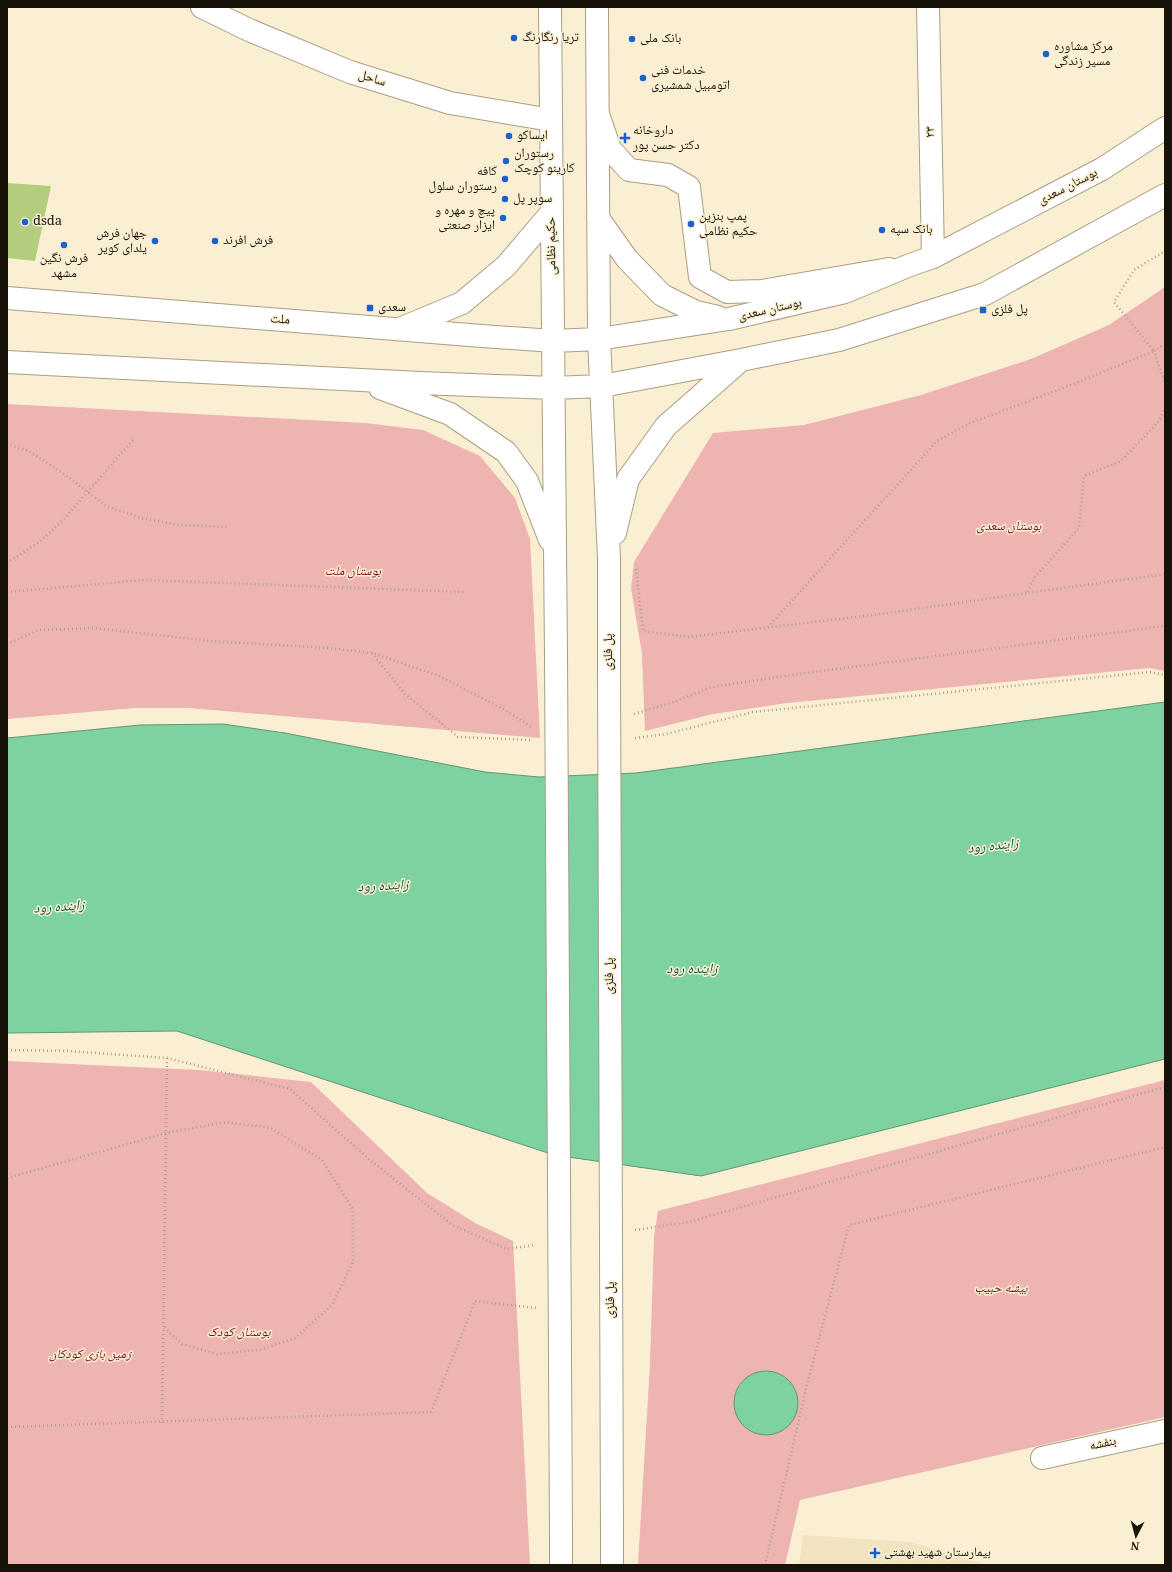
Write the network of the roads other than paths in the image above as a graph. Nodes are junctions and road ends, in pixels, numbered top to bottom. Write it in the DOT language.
graph roads {
  1 [pos="202,7"];
  2 [pos="550,7"];
  3 [pos="597,7"];
  4 [pos="928,7"];
  5 [pos="598,114"];
  6 [pos="552,120"];
  7 [pos="1165,128"];
  8 [pos="1165,195"];
  9 [pos="552,212"];
  10 [pos="598,218"];
  11 [pos="933,257"];
  12 [pos="910,265"];
  13 [pos="7,298"];
  14 [pos="729,320"];
  15 [pos="400,329"];
  16 [pos="599,339"];
  17 [pos="553,341"];
  18 [pos="741,360"];
  19 [pos="7,362"];
  20 [pos="360,380"];
  21 [pos="602,386"];
  22 [pos="553,388"];
  23 [pos="555,553"];
  24 [pos="609,558"];
  25 [pos="1165,1431"];
  26 [pos="1042,1458"];
  27 [pos="561,1565"];
  28 [pos="612,1565"];
  1 -- 6 [label="main road, ساحل"];
  2 -- 6 [label="main road, حکیم نظامی"];
  3 -- 5 [label="main road"];
  4 -- 11 [label="main road, ۲۳"];
  5 -- 10 [label="main road"];
  5 -- 12 [label="main road"];
  6 -- 9 [label="main road, حکیم نظامی"];
  7 -- 11 [label="main road, بوستان سعدی"];
  8 -- 18 [label="main road"];
  9 -- 15 [label="main road"];
  9 -- 17 [label="main road, حکیم نظامی"];
  10 -- 14 [label="main road"];
  10 -- 16 [label="main road"];
  11 -- 12 [label="main road, بوستان سعدی"];
  12 -- 14 [label="main road, بوستان سعدی"];
  13 -- 15 [label="main road, ملت"];
  14 -- 16 [label="main road, بوستان سعدی"];
  15 -- 17 [label="main road, ملت"];
  16 -- 17 [label="main road, بوستان سعدی"];
  16 -- 21 [label="main road, پل فلزی"];
  17 -- 22 [label="main road, حکیم نظامی"];
  18 -- 21 [label="main road"];
  18 -- 24 [label="main road"];
  19 -- 20 [label="main road"];
  20 -- 22 [label="main road"];
  20 -- 23 [label="main road"];
  21 -- 22 [label="main road"];
  21 -- 24 [label="main road, پل فلزی"];
  22 -- 23 [label="main road"];
  23 -- 27 [label="main road, bridge"];
  24 -- 28 [label="main road, پل فلزی, bridge"];
  25 -- 26 [label="main road, بنفشه"];
}
